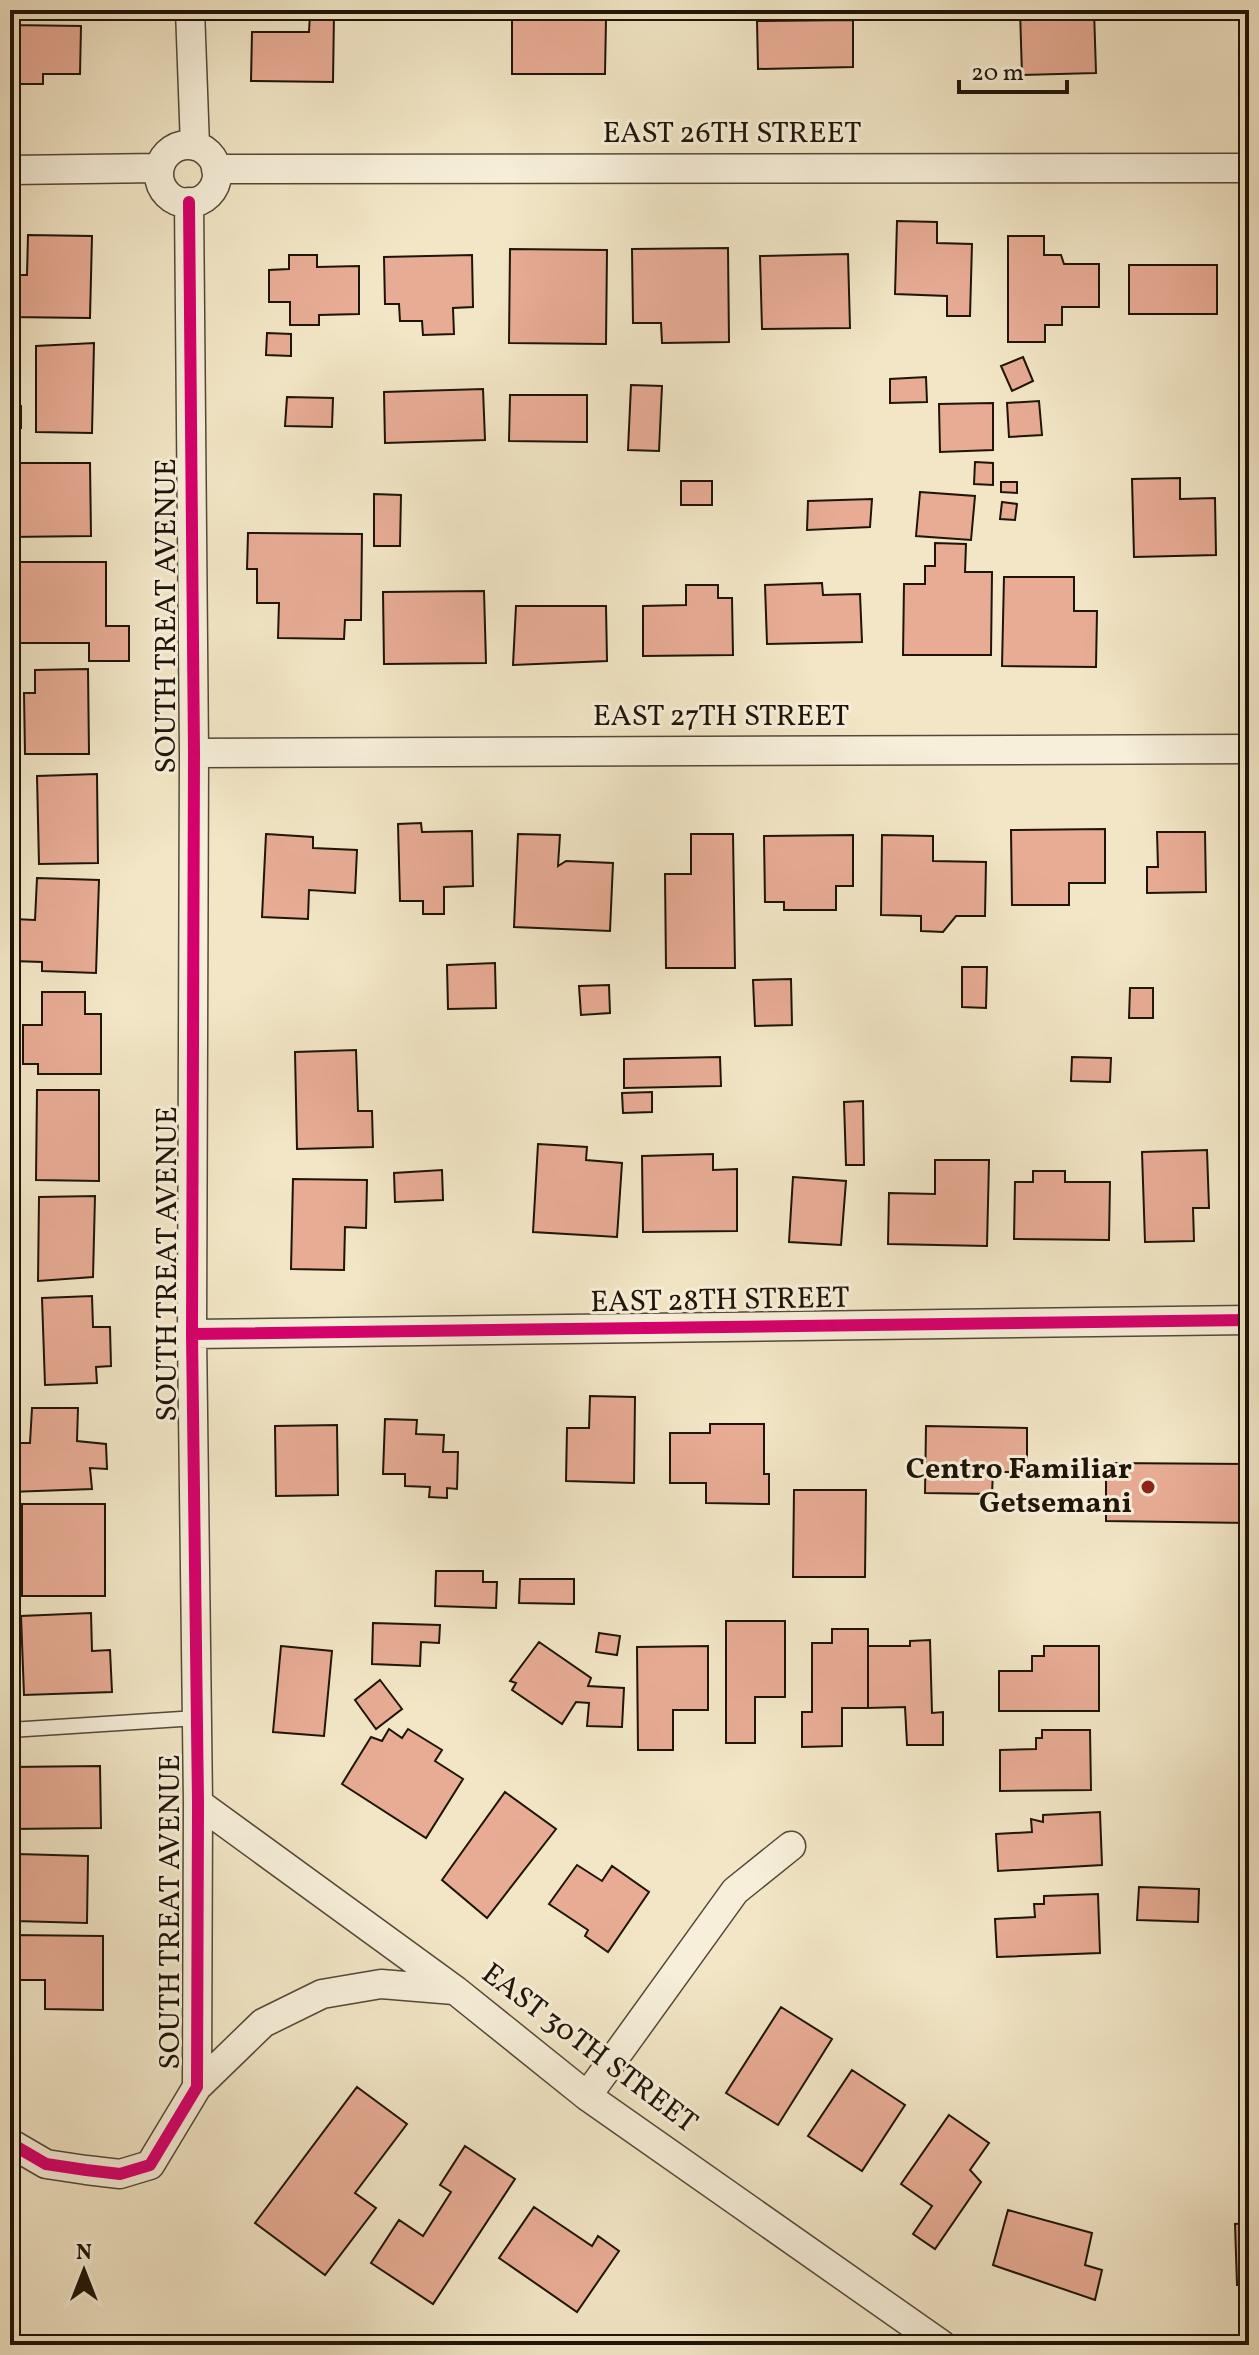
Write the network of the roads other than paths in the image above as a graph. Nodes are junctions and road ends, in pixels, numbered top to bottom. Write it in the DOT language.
graph roads {
  1 [pos="190,10"];
  2 [pos="195,146"];
  3 [pos="159,168"];
  4 [pos="1249,168"];
  5 [pos="216,169"];
  6 [pos="10,170"];
  7 [pos="189,202"];
  8 [pos="1249,749"];
  9 [pos="194,753"];
  10 [pos="1249,1320"];
  11 [pos="192,1334"];
  12 [pos="197,1718"];
  13 [pos="10,1730"];
  14 [pos="198,1803"];
  15 [pos="791,1846"];
  16 [pos="455,1990"];
  17 [pos="197,2087"];
  18 [pos="587,2096"];
  19 [pos="10,2143"];
  20 [pos="942,2345"];
  1 -- 2 [label="street"];
  2 -- 3 [label="street"];
  2 -- 5 [label="street"];
  3 -- 6 [label="street"];
  3 -- 7 [label="street"];
  4 -- 5 [label="street, EAST 26TH STREET"];
  5 -- 7 [label="street"];
  7 -- 9 [label="street, SOUTH TREAT AVENUE"];
  8 -- 9 [label="street, EAST 27TH STREET"];
  9 -- 11 [label="street, SOUTH TREAT AVENUE"];
  10 -- 11 [label="street, EAST 28TH STREET"];
  11 -- 12 [label="street, SOUTH TREAT AVENUE"];
  12 -- 13 [label="lane"];
  12 -- 14 [label="street, SOUTH TREAT AVENUE"];
  14 -- 16 [label="street, EAST 30TH STREET"];
  14 -- 17 [label="street, SOUTH TREAT AVENUE"];
  15 -- 18 [label="street"];
  16 -- 17 [label="street"];
  16 -- 18 [label="street, EAST 30TH STREET"];
  17 -- 19 [label="street, SOUTH TREAT AVENUE"];
  18 -- 20 [label="street, EAST 30TH STREET"];
}
